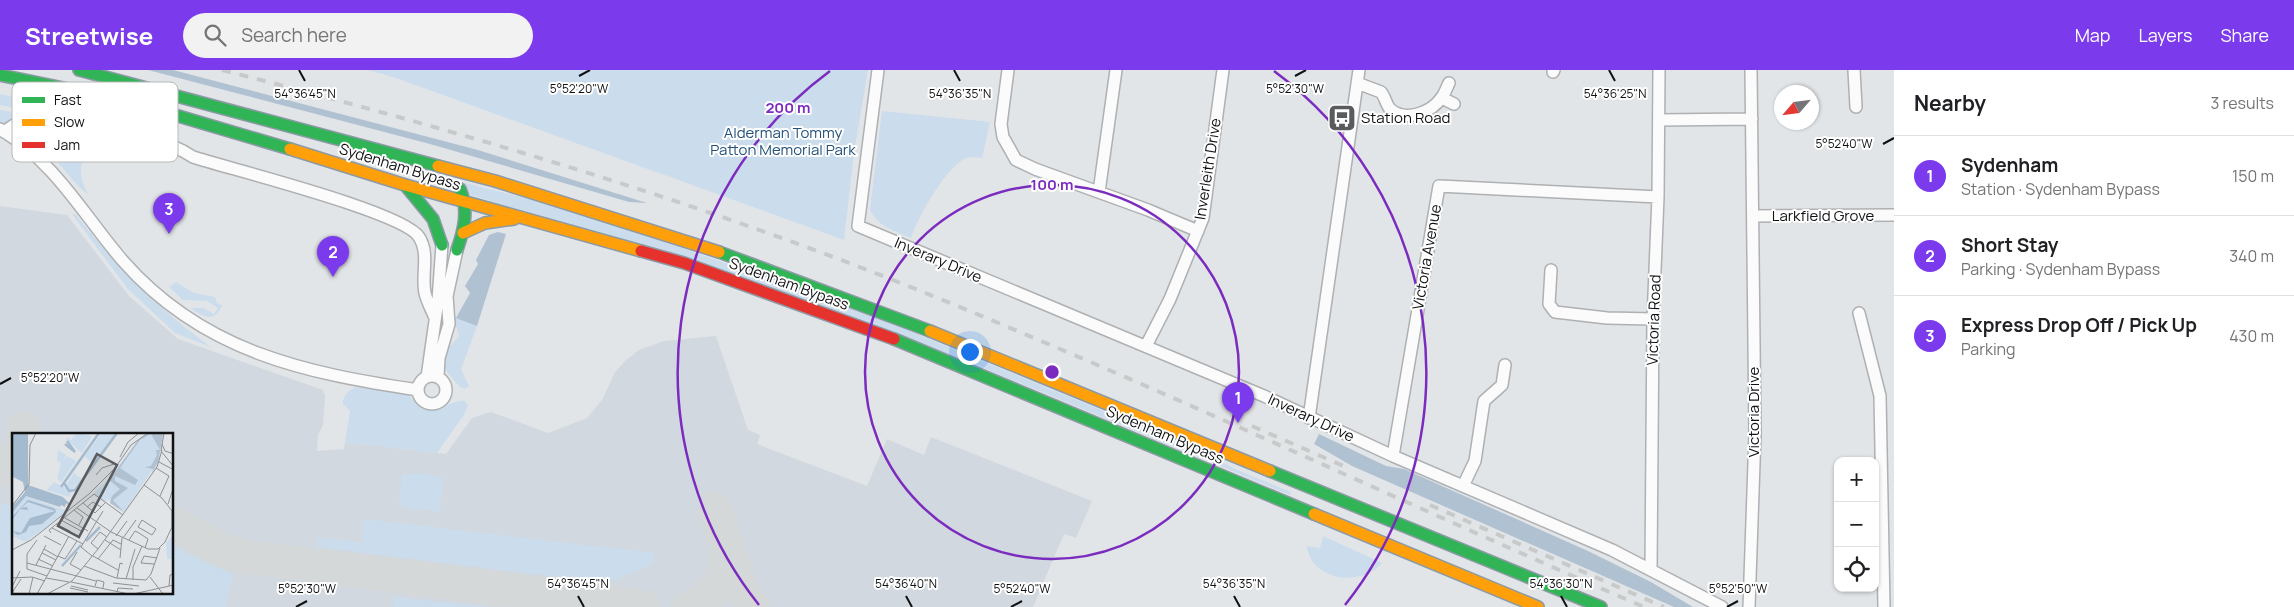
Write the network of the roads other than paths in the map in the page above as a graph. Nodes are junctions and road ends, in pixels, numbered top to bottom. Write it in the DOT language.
graph roads {
  1 [pos="79,70"];
  2 [pos="878,70"];
  3 [pos="1008,70"];
  4 [pos="1116,70"];
  5 [pos="1223,70"];
  6 [pos="1359,70"];
  7 [pos="1659,70"];
  8 [pos="1751,70"];
  9 [pos="1854,70"];
  10 [pos="0,75"];
  11 [pos="34,82"];
  12 [pos="124,82"];
  13 [pos="1357,83"];
  14 [pos="1449,83"];
  15 [pos="178,97"];
  16 [pos="1442,98"];
  17 [pos="1454,104"];
  18 [pos="1856,107"];
  19 [pos="178,115"];
  20 [pos="1752,119"];
  21 [pos="1659,120"];
  22 [pos="178,147"];
  23 [pos="44,162"];
  24 [pos="430,164"];
  25 [pos="405,185"];
  26 [pos="1099,192"];
  27 [pos="1658,197"];
  28 [pos="464,202"];
  29 [pos="1753,216"];
  30 [pos="1894,216"];
  31 [pos="521,218"];
  32 [pos="1198,231"];
  33 [pos="463,234"];
  34 [pos="442,245"];
  35 [pos="457,250"];
  36 [pos="1551,270"];
  37 [pos="1859,313"];
  38 [pos="435,318"];
  39 [pos="1653,319"];
  40 [pos="1146,346"];
  41 [pos="1505,365"];
  42 [pos="432,377"];
  43 [pos="418,390"];
  44 [pos="1309,418"];
  45 [pos="1393,456"];
  46 [pos="1463,486"];
  47 [pos="1651,570"];
  48 [pos="1538,607"];
  49 [pos="1600,607"];
  50 [pos="1722,607"];
  51 [pos="1749,607"];
  52 [pos="1884,607"];
  1 -- 12 [label="highway, Sydenham Bypass"];
  2 -- 40 [label="street, Inverary Drive"];
  3 -- 26 [label="street"];
  4 -- 26 [label="street"];
  5 -- 32 [label="street, Inverleith Drive"];
  6 -- 13 [label="street"];
  7 -- 21 [label="street, Victoria Road"];
  8 -- 20 [label="street, Victoria Drive"];
  9 -- 18 [label="street"];
  10 -- 11 [label="highway, Sydenham Bypass"];
  13 -- 16 [label="street"];
  13 -- 44 [label="street"];
  14 -- 16 [label="street"];
  15 -- 24 [label="highway, Sydenham Bypass"];
  16 -- 17 [label="street"];
  19 -- 25 [label="highway, Sydenham Bypass"];
  20 -- 21 [label="street"];
  20 -- 29 [label="street, Victoria Drive"];
  21 -- 27 [label="street, Victoria Road"];
  22 -- 38 [label="street"];
  23 -- 43 [label="street"];
  24 -- 28 [label="highway"];
  24 -- 49 [label="highway, Sydenham Bypass"];
  25 -- 28 [label="highway, Sydenham Bypass"];
  25 -- 34 [label="highway"];
  26 -- 32 [label="street"];
  27 -- 39 [label="street, Victoria Road"];
  27 -- 45 [label="street, Victoria Avenue"];
  28 -- 31 [label="highway, Sydenham Bypass"];
  28 -- 33 [label="highway"];
  29 -- 30 [label="street, Larkfield Grove"];
  29 -- 51 [label="street, Victoria Drive"];
  31 -- 33 [label="highway"];
  31 -- 48 [label="highway, Sydenham Bypass"];
  32 -- 40 [label="street, Inverleith Drive"];
  33 -- 35 [label="highway"];
  34 -- 38 [label="street"];
  35 -- 42 [label="street"];
  36 -- 39 [label="street"];
  37 -- 52 [label="street"];
  38 -- 42 [label="street"];
  39 -- 47 [label="street, Victoria Road"];
  40 -- 44 [label="street, Inverary Drive"];
  41 -- 46 [label="street"];
  42 -- 43 [label="street"];
  42 -- 43 [label="street"];
  44 -- 45 [label="street, Inverary Drive"];
  45 -- 46 [label="street, Inverary Drive"];
  46 -- 47 [label="street, Inverary Drive"];
  47 -- 50 [label="street, Inverary Drive"];
}
